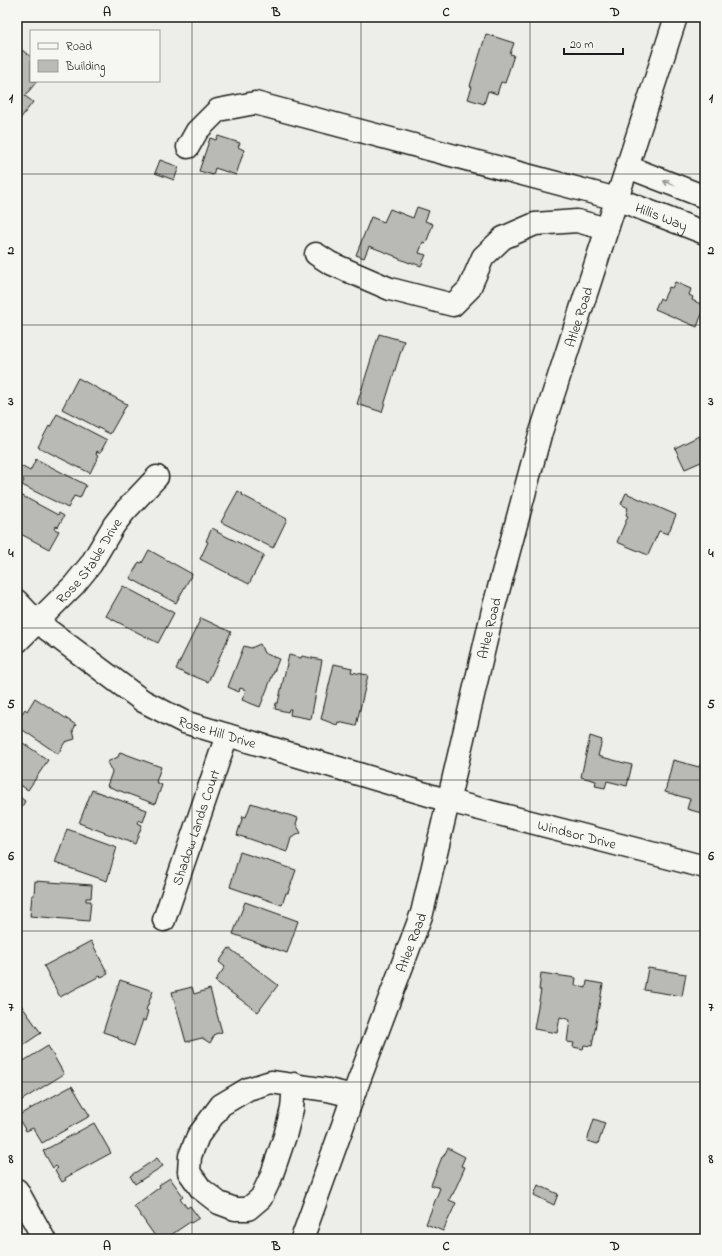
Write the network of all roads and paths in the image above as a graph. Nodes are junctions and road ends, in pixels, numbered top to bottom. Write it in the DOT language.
graph roads {
  1 [pos="676,17"];
  2 [pos="188,147"];
  3 [pos="628,167"];
  4 [pos="705,198"];
  5 [pos="617,199"];
  6 [pos="607,229"];
  7 [pos="705,233"];
  8 [pos="316,254"];
  9 [pos="157,477"];
  10 [pos="17,601"];
  11 [pos="36,621"];
  12 [pos="17,642"];
  13 [pos="227,735"];
  14 [pos="448,801"];
  15 [pos="705,867"];
  16 [pos="164,920"];
  17 [pos="294,1084"];
  18 [pos="353,1096"];
  19 [pos="17,1190"];
  20 [pos="44,1239"];
  21 [pos="302,1239"];
  1 -- 3 [label="street, Atlee Road"];
  2 -- 5 [label="street, Hillis Way"];
  4 -- 3 [label="street, one-way"];
  3 -- 5 [label="street, Atlee Road"];
  5 -- 6 [label="street, Atlee Road"];
  5 -- 7 [label="street, Hillis Way"];
  6 -- 8 [label="street"];
  6 -- 14 [label="street, Atlee Road"];
  9 -- 11 [label="street, Rose Stable Drive"];
  10 -- 11 [label="street, Rose Hill Drive"];
  11 -- 12 [label="street, Rose Stable Drive"];
  11 -- 13 [label="street, Rose Hill Drive"];
  13 -- 14 [label="street, Rose Hill Drive"];
  13 -- 16 [label="street, Shadow Lands Court"];
  14 -- 15 [label="street, Windsor Drive"];
  14 -- 18 [label="street, Atlee Road"];
  17 -- 17 [label="street"];
  17 -- 18 [label="street"];
  18 -- 21 [label="street, Atlee Road"];
  19 -- 20 [label="street"];
}
